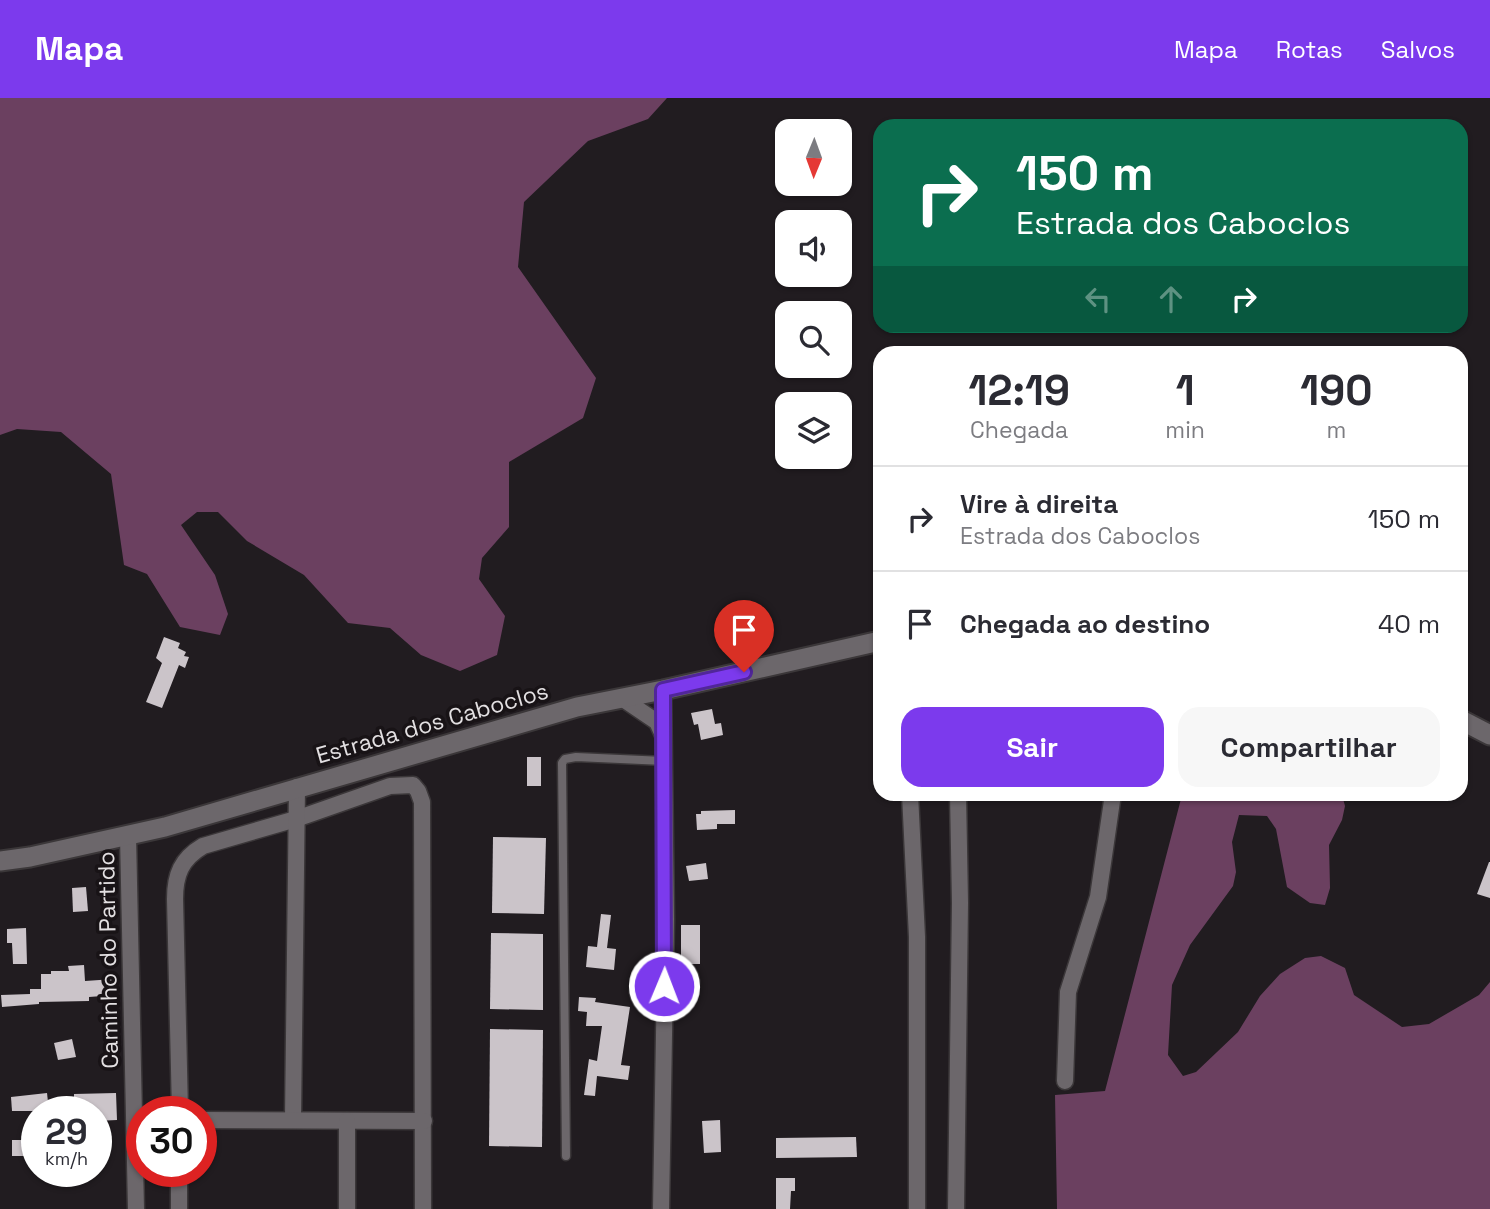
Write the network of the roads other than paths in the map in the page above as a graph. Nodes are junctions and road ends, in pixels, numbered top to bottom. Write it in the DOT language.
graph roads {
  1 [pos="873,643"];
  2 [pos="663,690"];
  3 [pos="626,698"];
  4 [pos="1468,724"];
  5 [pos="663,735"];
  6 [pos="1490,735"];
  7 [pos="664,761"];
  8 [pos="298,787"];
  9 [pos="910,801"];
  10 [pos="958,801"];
  11 [pos="1112,801"];
  12 [pos="296,819"];
  13 [pos="128,836"];
  14 [pos="0,861"];
  15 [pos="1065,1081"];
  16 [pos="180,1096"];
  17 [pos="217,1119"];
  18 [pos="293,1119"];
  19 [pos="347,1121"];
  20 [pos="424,1121"];
  21 [pos="566,1156"];
  22 [pos="179,1187"];
  23 [pos="136,1209"];
  24 [pos="179,1209"];
  25 [pos="347,1209"];
  26 [pos="423,1209"];
  27 [pos="661,1209"];
  28 [pos="917,1209"];
  29 [pos="956,1209"];
  1 -- 2 [label="street, Estrada dos Caboclos"];
  2 -- 3 [label="street, Estrada dos Caboclos"];
  2 -- 5 [label="street"];
  3 -- 5 [label="street"];
  3 -- 8 [label="street, Estrada dos Caboclos"];
  4 -- 6 [label="street"];
  5 -- 7 [label="street"];
  7 -- 21 [label="lane"];
  7 -- 27 [label="street"];
  8 -- 12 [label="street"];
  8 -- 13 [label="street, Estrada dos Caboclos"];
  9 -- 28 [label="street"];
  10 -- 29 [label="street"];
  11 -- 15 [label="street"];
  12 -- 16 [label="street"];
  12 -- 18 [label="street"];
  12 -- 20 [label="street"];
  13 -- 14 [label="street, Estrada dos Caboclos"];
  13 -- 23 [label="street, Caminho do Partido"];
  17 -- 18 [label="street"];
  18 -- 19 [label="street"];
  19 -- 20 [label="street"];
  19 -- 25 [label="street"];
  20 -- 26 [label="street"];
  22 -- 24 [label="street"];
}
